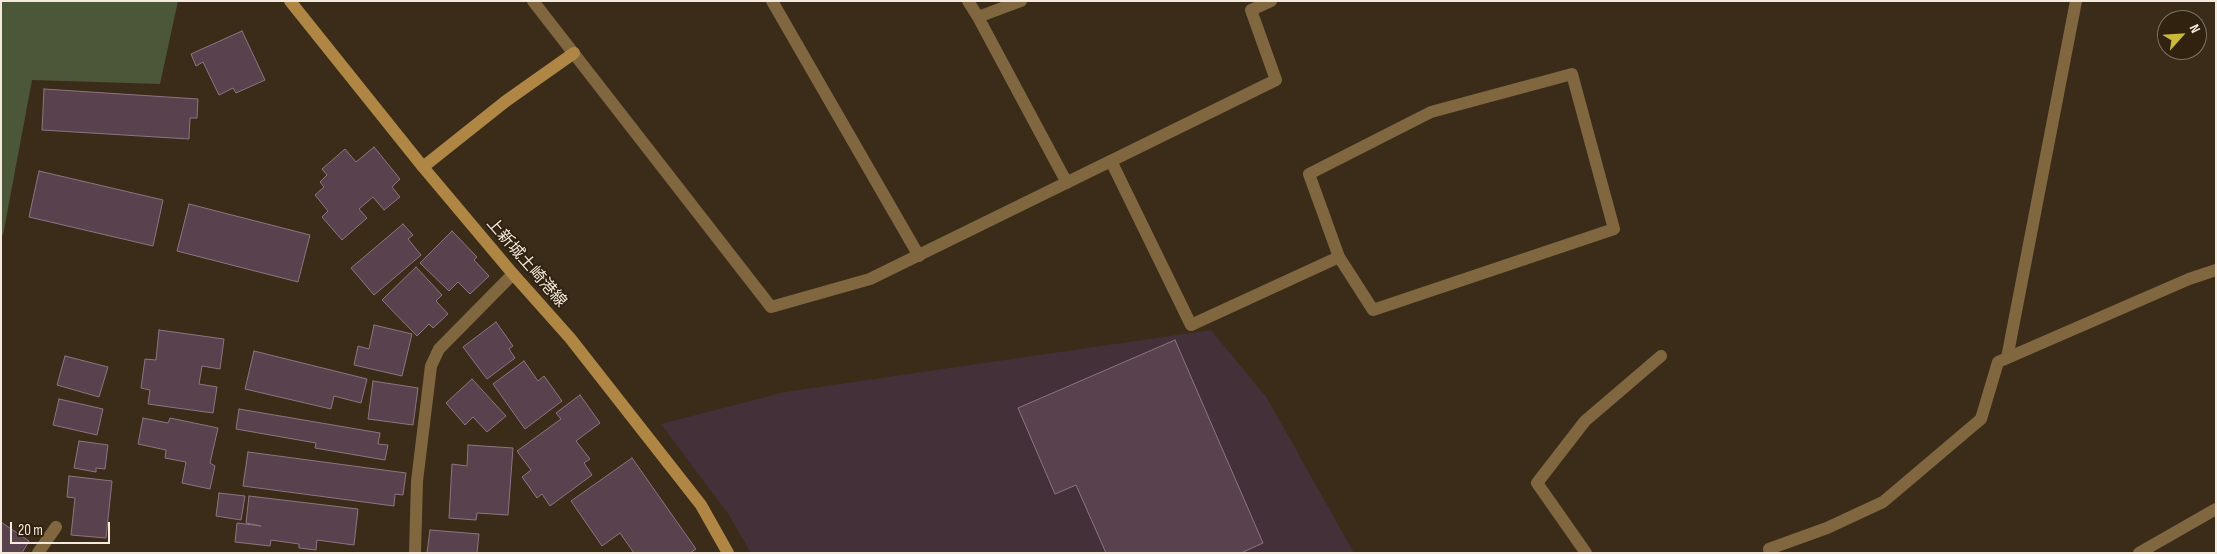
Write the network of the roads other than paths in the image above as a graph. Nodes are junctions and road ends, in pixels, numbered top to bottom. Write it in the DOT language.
graph roads {
  1 [pos="290,1"];
  2 [pos="533,1"];
  3 [pos="772,1"];
  4 [pos="968,1"];
  5 [pos="1021,1"];
  6 [pos="1271,1"];
  7 [pos="2076,1"];
  8 [pos="1249,6"];
  9 [pos="978,17"];
  10 [pos="574,53"];
  11 [pos="1111,161"];
  12 [pos="423,167"];
  13 [pos="1067,183"];
  14 [pos="919,256"];
  15 [pos="1339,257"];
  16 [pos="2216,270"];
  17 [pos="513,274"];
  18 [pos="1661,356"];
  19 [pos="2007,358"];
  20 [pos="2216,509"];
  21 [pos="56,527"];
  22 [pos="38,553"];
  23 [pos="415,553"];
  24 [pos="728,553"];
  25 [pos="1586,553"];
  26 [pos="1770,553"];
  27 [pos="2139,553"];
  1 -- 12 [label="main road, 上新城土崎港線"];
  2 -- 10 [label="street"];
  3 -- 14 [label="street"];
  4 -- 9 [label="street"];
  5 -- 9 [label="street"];
  6 -- 8 [label="street"];
  7 -- 19 [label="street"];
  8 -- 11 [label="street"];
  9 -- 13 [label="street"];
  10 -- 12 [label="main road"];
  10 -- 14 [label="street"];
  11 -- 13 [label="street"];
  11 -- 15 [label="street"];
  12 -- 17 [label="main road, 上新城土崎港線"];
  13 -- 14 [label="street"];
  15 -- 15 [label="street"];
  16 -- 19 [label="street"];
  17 -- 23 [label="street"];
  17 -- 24 [label="main road, 上新城土崎港線"];
  18 -- 25 [label="street"];
  19 -- 26 [label="street"];
  20 -- 27 [label="street"];
  21 -- 22 [label="street"];
}
